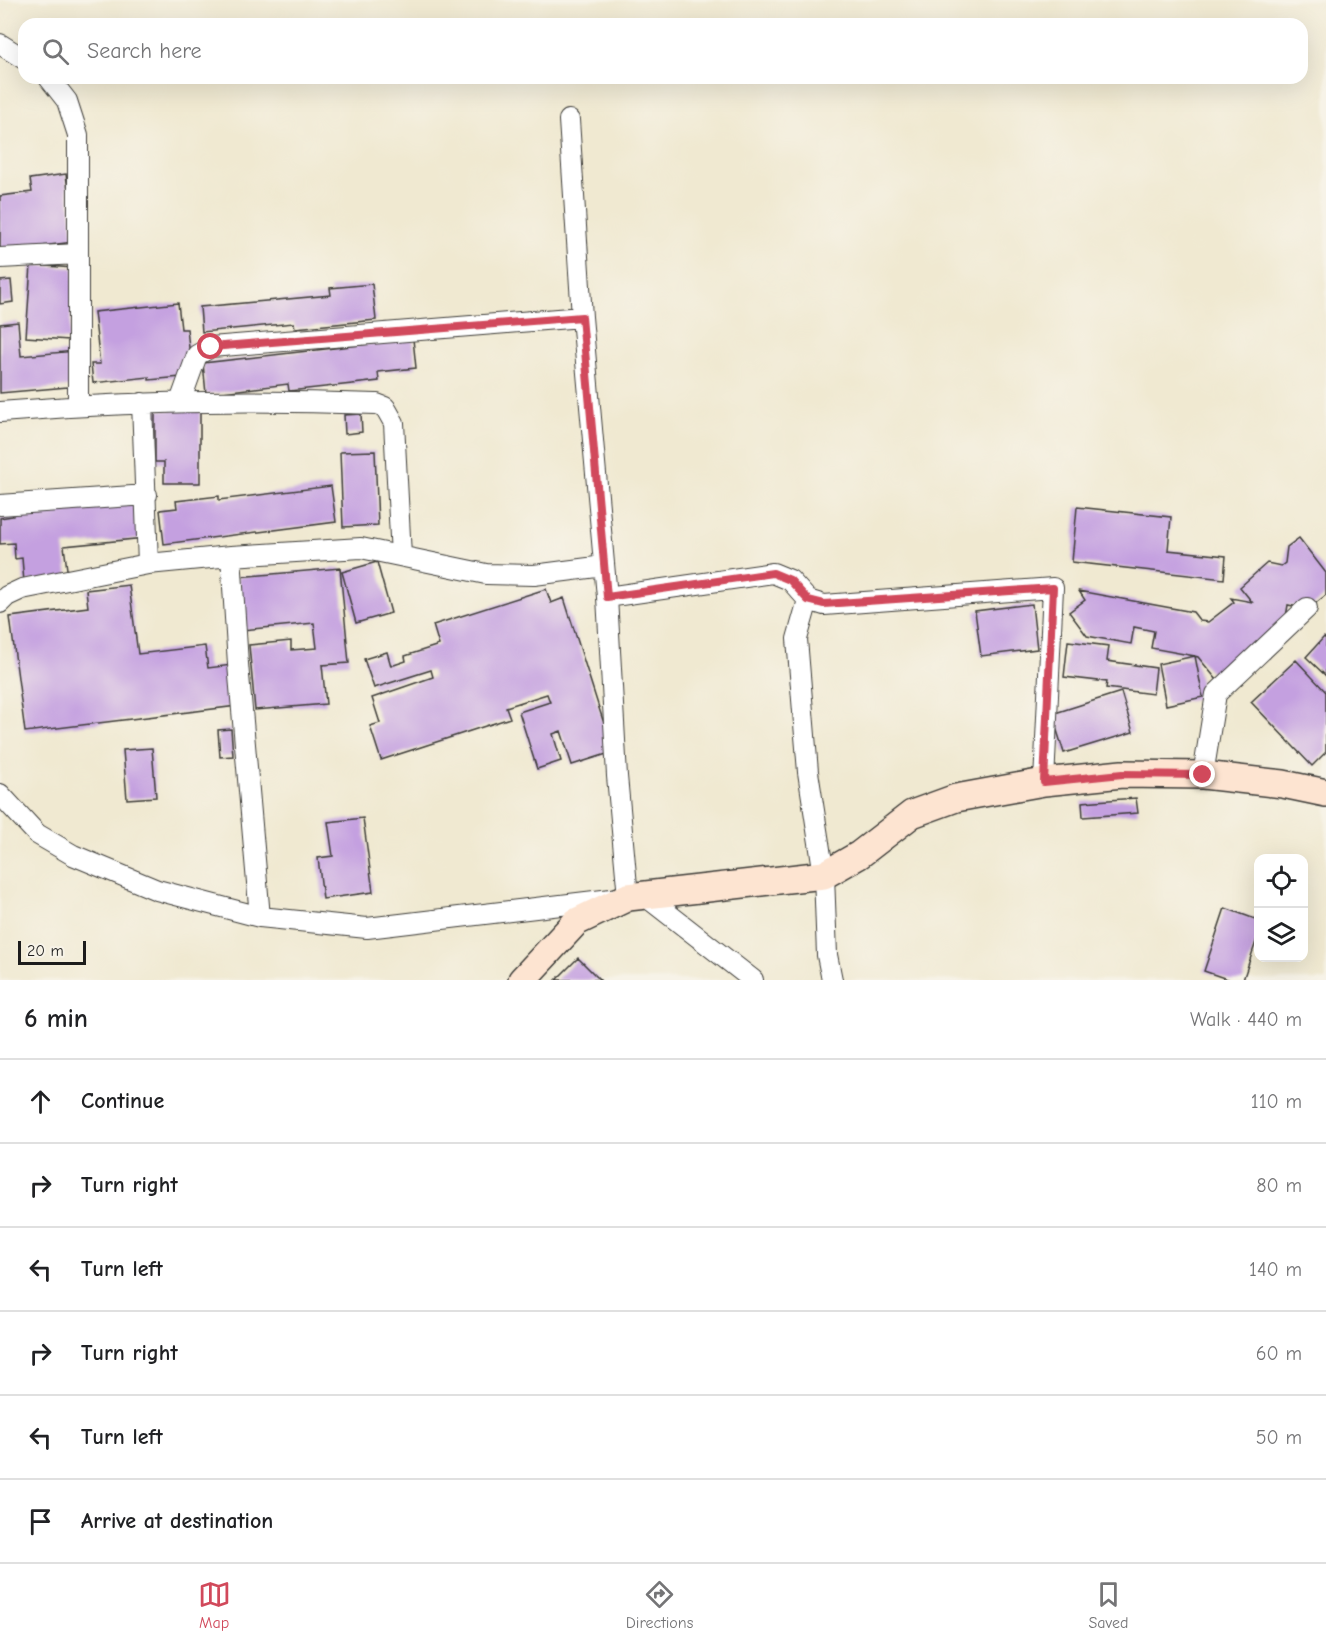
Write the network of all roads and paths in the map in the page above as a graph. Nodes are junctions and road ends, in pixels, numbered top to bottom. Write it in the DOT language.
graph roads {
  1 [pos="0,44"];
  2 [pos="18,55"];
  3 [pos="54,84"];
  4 [pos="568,120"];
  5 [pos="78,254"];
  6 [pos="0,258"];
  7 [pos="582,317"];
  8 [pos="180,402"];
  9 [pos="142,403"];
  10 [pos="78,405"];
  11 [pos="0,412"];
  12 [pos="147,495"];
  13 [pos="0,505"];
  14 [pos="231,556"];
  15 [pos="401,556"];
  16 [pos="148,564"];
  17 [pos="604,566"];
  18 [pos="607,597"];
  19 [pos="808,600"];
  20 [pos="0,603"];
  21 [pos="1307,608"];
  22 [pos="1203,775"];
  23 [pos="1044,782"];
  24 [pos="1326,793"];
  25 [pos="0,794"];
  26 [pos="824,875"];
  27 [pos="636,896"];
  28 [pos="260,917"];
  29 [pos="522,980"];
  30 [pos="753,980"];
  31 [pos="832,980"];
  1 -- 2 [label="street"];
  3 -- 5 [label="street"];
  4 -- 7 [label="street"];
  5 -- 6 [label="street"];
  5 -- 10 [label="street"];
  7 -- 8 [label="street"];
  7 -- 17 [label="street"];
  8 -- 9 [label="street"];
  8 -- 15 [label="street"];
  9 -- 10 [label="street"];
  9 -- 12 [label="street"];
  10 -- 11 [label="street"];
  12 -- 13 [label="street"];
  12 -- 16 [label="street"];
  14 -- 15 [label="street"];
  14 -- 16 [label="street"];
  14 -- 28 [label="street"];
  15 -- 17 [label="street"];
  16 -- 20 [label="street"];
  17 -- 18 [label="street"];
  18 -- 19 [label="street"];
  18 -- 27 [label="street"];
  19 -- 23 [label="street"];
  19 -- 26 [label="street"];
  21 -- 22 [label="street"];
  22 -- 23 [label="street"];
  22 -- 24 [label="street"];
  23 -- 26 [label="street"];
  25 -- 28 [label="street"];
  26 -- 27 [label="street"];
  26 -- 31 [label="street"];
  27 -- 28 [label="street"];
  27 -- 29 [label="street"];
  27 -- 30 [label="street"];
}
